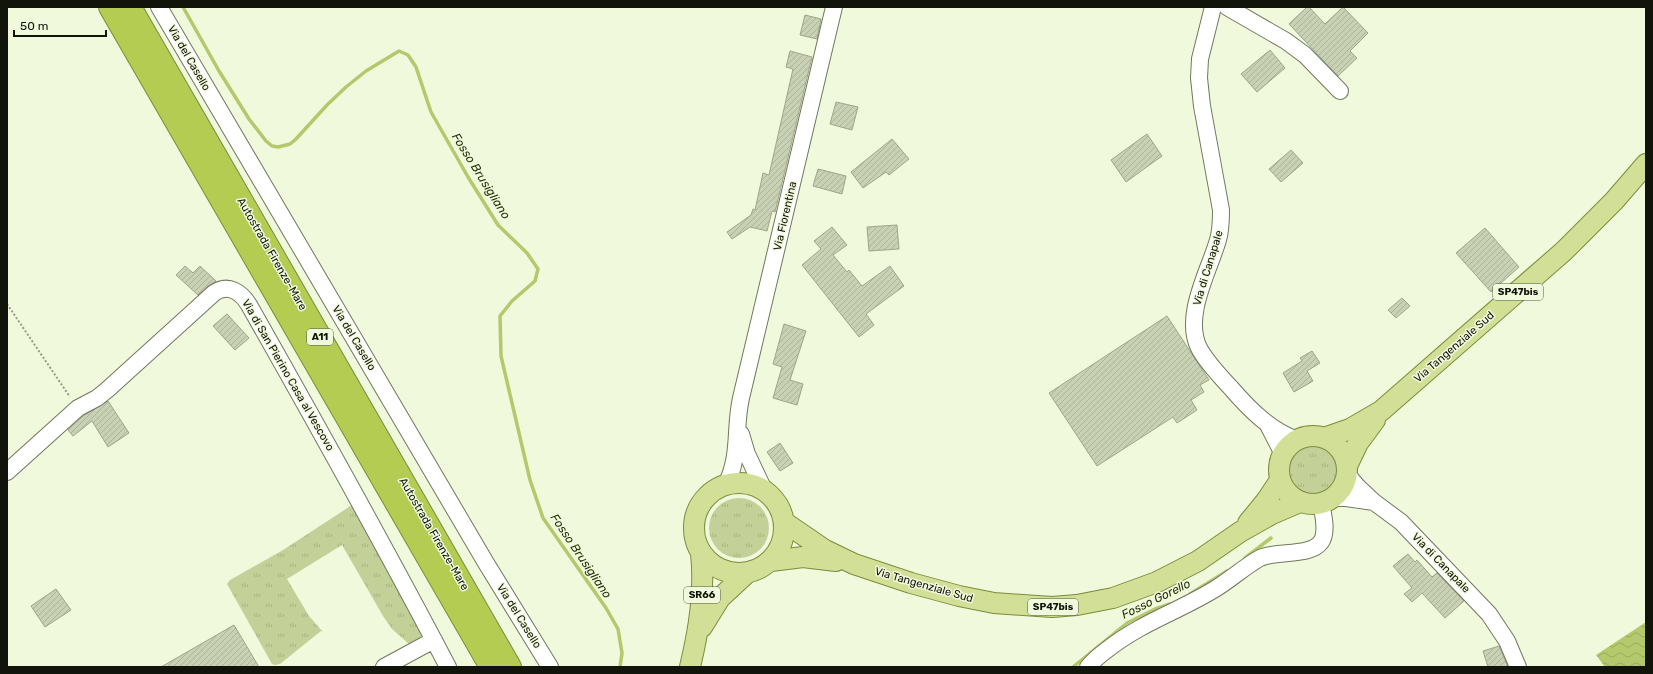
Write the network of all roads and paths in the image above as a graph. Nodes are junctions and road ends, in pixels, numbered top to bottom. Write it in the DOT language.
graph roads {
  1 [pos="110,7"];
  2 [pos="130,7"];
  3 [pos="159,7"];
  4 [pos="834,7"];
  5 [pos="1213,7"];
  6 [pos="1227,7"];
  7 [pos="1340,91"];
  8 [pos="1646,164"];
  9 [pos="7,304"];
  10 [pos="78,408"];
  11 [pos="1381,411"];
  12 [pos="1267,424"];
  13 [pos="738,425"];
  14 [pos="1324,438"];
  15 [pos="1297,440"];
  16 [pos="1283,454"];
  17 [pos="1347,470"];
  18 [pos="7,472"];
  19 [pos="1280,480"];
  20 [pos="726,484"];
  21 [pos="764,490"];
  22 [pos="1326,501"];
  23 [pos="1300,502"];
  24 [pos="1374,502"];
  25 [pos="784,522"];
  26 [pos="1240,532"];
  27 [pos="701,553"];
  28 [pos="771,561"];
  29 [pos="854,564"];
  30 [pos="747,573"];
  31 [pos="697,636"];
  32 [pos="434,640"];
  33 [pos="384,667"];
  34 [pos="448,667"];
  35 [pos="491,667"];
  36 [pos="510,667"];
  37 [pos="550,667"];
  38 [pos="690,667"];
  39 [pos="1088,667"];
  40 [pos="1518,667"];
  1 -- 35 [label="highway, Autostrada Firenze-Mare / A11"];
  2 -- 36 [label="highway, Autostrada Firenze-Mare / A11"];
  3 -- 37 [label="street, Via del Casello"];
  4 -- 13 [label="street, Via Fiorentina"];
  5 -- 12 [label="street, Via di Canapale"];
  6 -- 7 [label="street"];
  8 -- 11 [label="main road, Via Tangenziale Sud / SP47bis"];
  9 -- 10 [label="path"];
  10 -- 18 [label="street, Via di San Pierino Casa al Vescovo"];
  10 -- 32 [label="street, Via di San Pierino Casa al Vescovo"];
  11 -- 14 [label="main road, Via Tangenziale Sud / SP47bis"];
  11 -- 17 [label="main road, Via Tangenziale Sud / SP47bis"];
  12 -- 15 [label="street, Via di Canapale"];
  12 -- 16 [label="street"];
  13 -- 20 [label="street, Via Fiorentina"];
  13 -- 21 [label="street, Via Fiorentina"];
  14 -- 15 [label="main road, Via Tangenziale Sud / SP47bis"];
  14 -- 17 [label="main road"];
  15 -- 16 [label="main road"];
  16 -- 19 [label="main road"];
  17 -- 22 [label="main road, Via Tangenziale Sud / SP47bis"];
  17 -- 24 [label="street, Via di Canapale"];
  19 -- 23 [label="main road"];
  19 -- 26 [label="main road, Via Tangenziale Sud / SP47bis"];
  20 -- 21 [label="main road"];
  20 -- 27 [label="main road"];
  21 -- 25 [label="main road"];
  22 -- 23 [label="main road, Via Tangenziale Sud / SP47bis"];
  22 -- 24 [label="street"];
  22 -- 39 [label="street"];
  23 -- 26 [label="main road, Via Tangenziale Sud / SP47bis"];
  24 -- 40 [label="street, Via di Canapale"];
  25 -- 28 [label="main road"];
  25 -- 29 [label="main road, Via Tangenziale Sud / SP47bis"];
  26 -- 29 [label="main road, Via Tangenziale Sud / SP47bis"];
  27 -- 30 [label="main road"];
  27 -- 31 [label="main road, SR66"];
  28 -- 29 [label="main road, Via Tangenziale Sud / SP47bis"];
  28 -- 30 [label="main road"];
  30 -- 31 [label="main road, SR66"];
  31 -- 38 [label="main road, SR66"];
  32 -- 33 [label="street"];
  32 -- 34 [label="street, Via di San Pierino Casa al Vescovo"];
}
